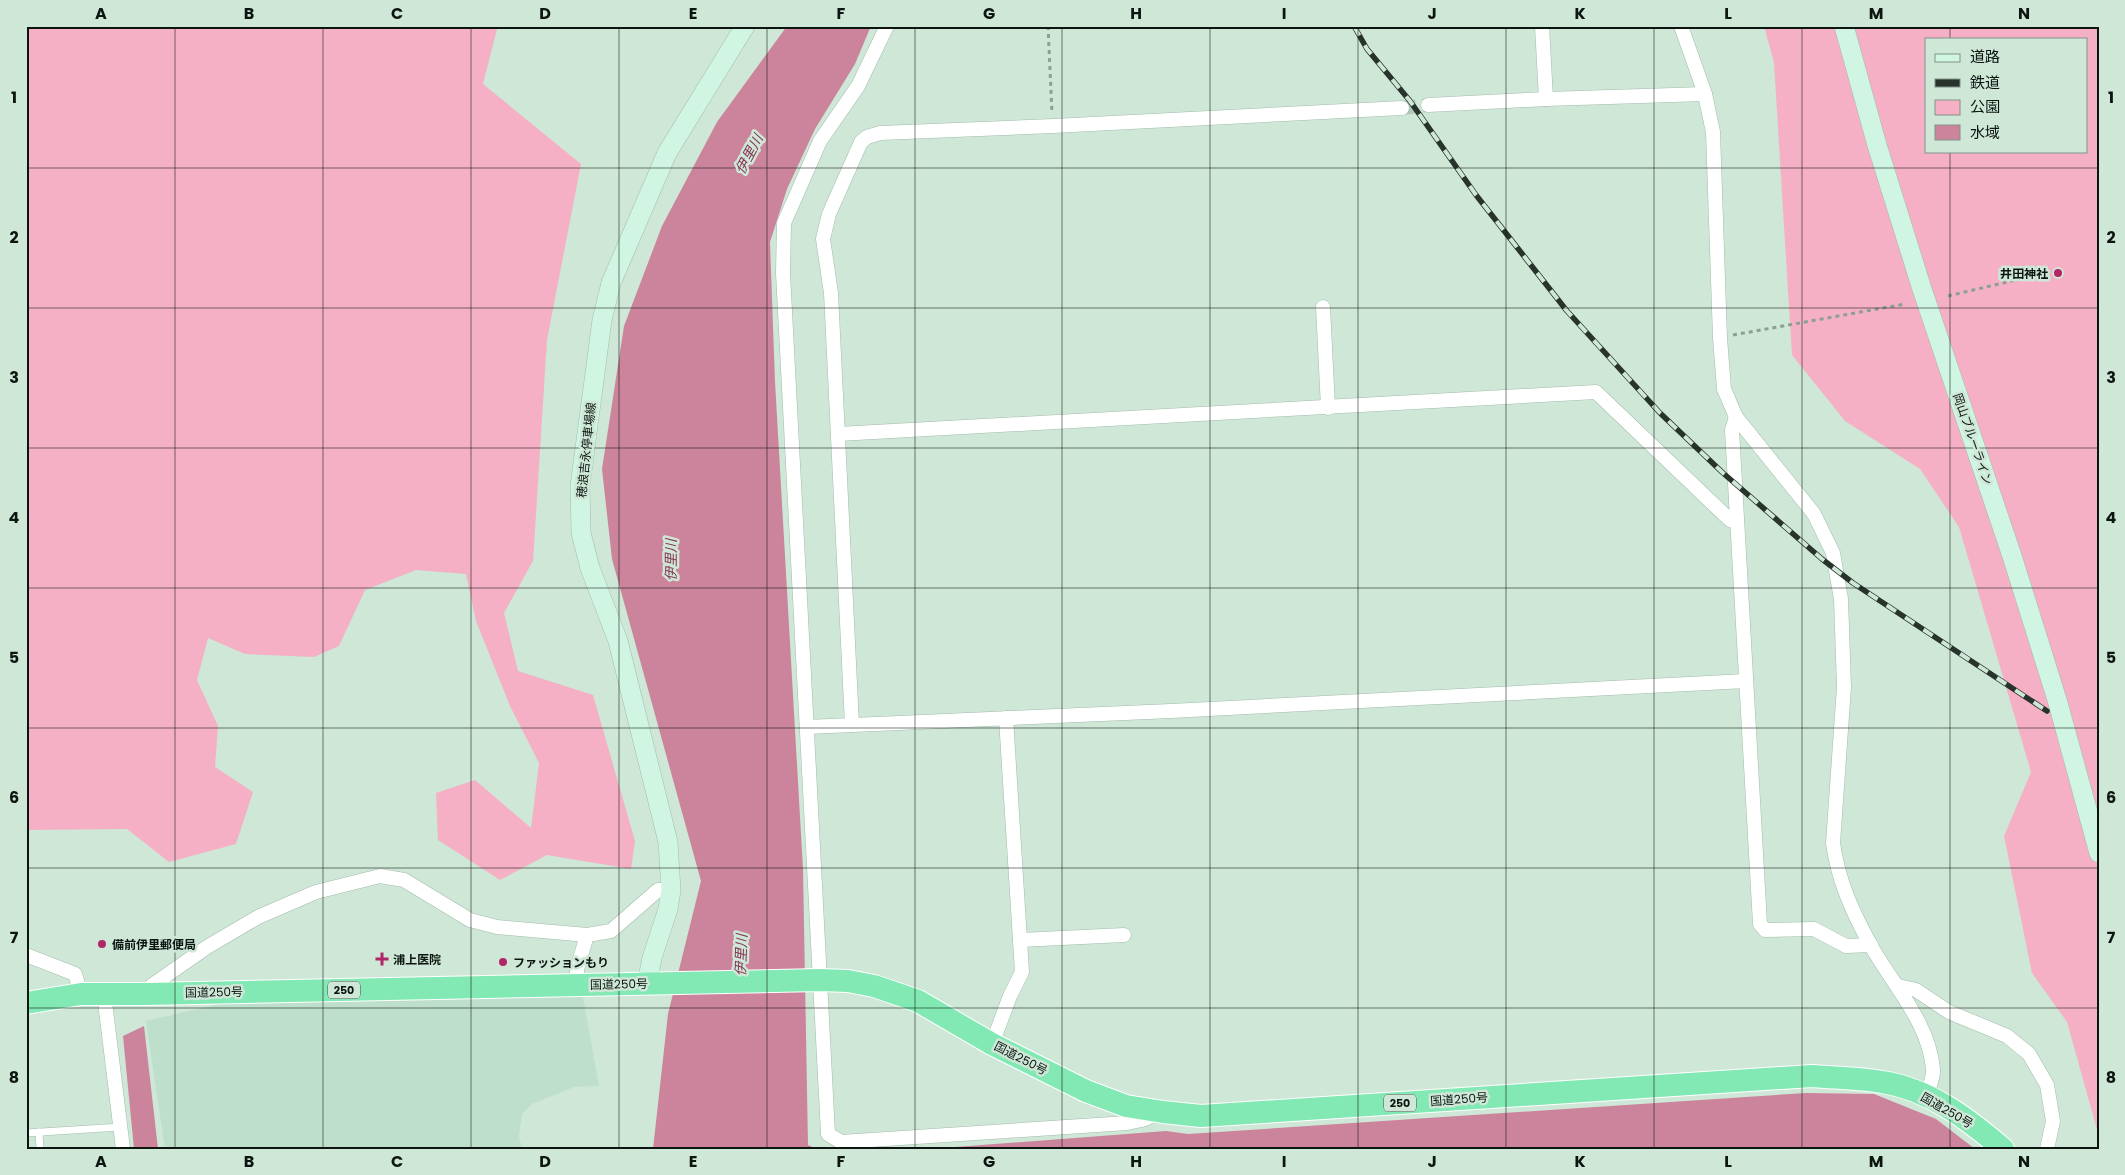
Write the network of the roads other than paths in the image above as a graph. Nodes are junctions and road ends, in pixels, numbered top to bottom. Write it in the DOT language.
graph roads {
  1 [pos="745,26"];
  2 [pos="887,26"];
  3 [pos="1542,26"];
  4 [pos="1681,26"];
  5 [pos="1844,26"];
  6 [pos="1705,94"];
  7 [pos="1546,99"];
  8 [pos="1428,105"];
  9 [pos="1402,108"];
  10 [pos="1323,306"];
  11 [pos="1328,408"];
  12 [pos="1736,417"];
  13 [pos="838,434"];
  14 [pos="1737,522"];
  15 [pos="1746,680"];
  16 [pos="1006,718"];
  17 [pos="852,725"];
  18 [pos="807,727"];
  19 [pos="2099,853"];
  20 [pos="671,890"];
  21 [pos="586,935"];
  22 [pos="1124,935"];
  23 [pos="1020,940"];
  24 [pos="1870,945"];
  25 [pos="26,955"];
  26 [pos="813,980"];
  27 [pos="654,983"];
  28 [pos="577,984"];
  29 [pos="1898,986"];
  30 [pos="81,994"];
  31 [pos="104,994"];
  32 [pos="147,994"];
  33 [pos="26,1003"];
  34 [pos="992,1044"];
  35 [pos="1926,1095"];
  36 [pos="1163,1112"];
  37 [pos="120,1127"];
  38 [pos="39,1132"];
  39 [pos="26,1133"];
  40 [pos="40,1149"];
  41 [pos="123,1149"];
  42 [pos="2003,1149"];
  43 [pos="2047,1149"];
  1 -- 20 [label="main road, 穂浪吉永停車場線"];
  2 -- 18 [label="street"];
  3 -- 7 [label="street"];
  4 -- 6 [label="street"];
  5 -- 19 [label="main road, 岡山ブルーライン"];
  6 -- 7 [label="street"];
  6 -- 12 [label="street"];
  7 -- 8 [label="street"];
  9 -- 13 [label="street"];
  10 -- 11 [label="street"];
  11 -- 13 [label="street"];
  11 -- 14 [label="street"];
  12 -- 14 [label="street"];
  12 -- 24 [label="street"];
  13 -- 17 [label="street"];
  14 -- 15 [label="street"];
  15 -- 16 [label="street"];
  15 -- 24 [label="street"];
  16 -- 17 [label="street"];
  16 -- 23 [label="street"];
  17 -- 18 [label="street"];
  18 -- 26 [label="street"];
  20 -- 21 [label="street"];
  20 -- 27 [label="main road, 穂浪吉永停車場線"];
  21 -- 28 [label="street"];
  21 -- 32 [label="street"];
  22 -- 23 [label="street"];
  23 -- 34 [label="street"];
  24 -- 29 [label="street"];
  25 -- 30 [label="street"];
  26 -- 27 [label="highway, 国道250号 / 250"];
  26 -- 34 [label="highway, 国道250号 / 250"];
  26 -- 36 [label="street"];
  27 -- 28 [label="highway, 国道250号 / 250"];
  28 -- 32 [label="highway, 国道250号 / 250"];
  29 -- 35 [label="street"];
  29 -- 43 [label="street"];
  30 -- 31 [label="highway, 国道250号 / 250"];
  30 -- 33 [label="highway, 国道250号 / 250"];
  31 -- 32 [label="highway, 国道250号 / 250"];
  31 -- 37 [label="street"];
  34 -- 36 [label="highway, 国道250号 / 250"];
  35 -- 36 [label="highway, 国道250号 / 250"];
  35 -- 42 [label="highway, 国道250号 / 250"];
  37 -- 38 [label="lane"];
  37 -- 41 [label="street"];
  38 -- 39 [label="lane"];
  38 -- 40 [label="lane"];
}
